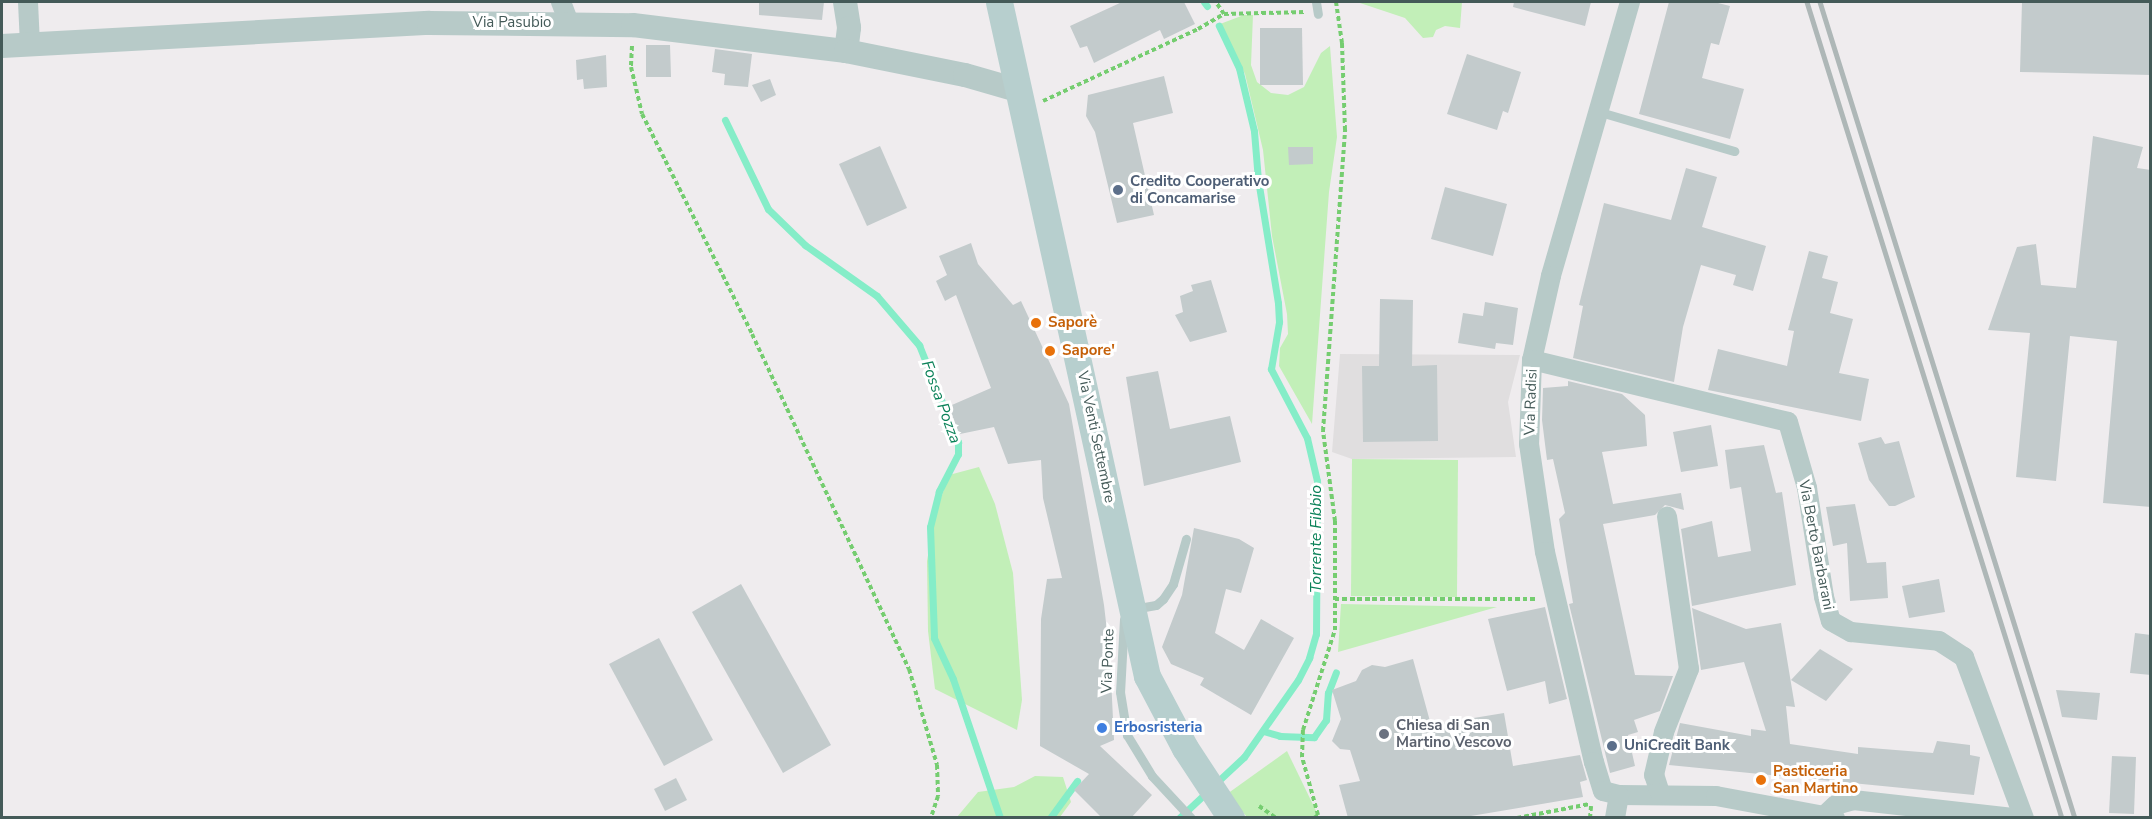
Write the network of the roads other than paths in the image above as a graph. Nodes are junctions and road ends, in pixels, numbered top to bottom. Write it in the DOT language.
graph roads {
  1 [pos="28,2"];
  2 [pos="845,2"];
  3 [pos="999,2"];
  4 [pos="1316,2"];
  5 [pos="1630,2"];
  6 [pos="565,13"];
  7 [pos="1318,14"];
  8 [pos="30,45"];
  9 [pos="2,46"];
  10 [pos="846,51"];
  11 [pos="1017,90"];
  12 [pos="1600,112"];
  13 [pos="1734,151"];
  14 [pos="1532,360"];
  15 [pos="1667,517"];
  16 [pos="1186,539"];
  17 [pos="1129,599"];
  18 [pos="1660,793"];
  19 [pos="1618,795"];
  20 [pos="1830,817"];
  21 [pos="1191,818"];
  22 [pos="1231,818"];
  23 [pos="1615,818"];
  24 [pos="2013,818"];
  25 [pos="2024,818"];
  1 -- 8 [label="street"];
  2 -- 10 [label="street"];
  3 -- 11 [label="main road, Via Venti Settembre"];
  4 -- 7 [label="lane"];
  5 -- 12 [label="street, Via Radisi"];
  6 -- 8 [label="street, Via Pasubio"];
  6 -- 10 [label="street, Via Pasubio"];
  8 -- 9 [label="street, Via Pasubio"];
  10 -- 11 [label="street, Via Pasubio"];
  11 -- 17 [label="main road, Via Venti Settembre"];
  12 -- 13 [label="lane"];
  12 -- 14 [label="street, Via Radisi"];
  14 -- 19 [label="street, Via Radisi"];
  14 -- 25 [label="street, Via Berto Barbarani"];
  15 -- 18 [label="street"];
  16 -- 17 [label="lane"];
  17 -- 21 [label="lane, Via Ponte"];
  17 -- 22 [label="main road, Via Venti Settembre"];
  18 -- 19 [label="street"];
  18 -- 20 [label="street"];
  19 -- 23 [label="street"];
  20 -- 24 [label="street"];
}
